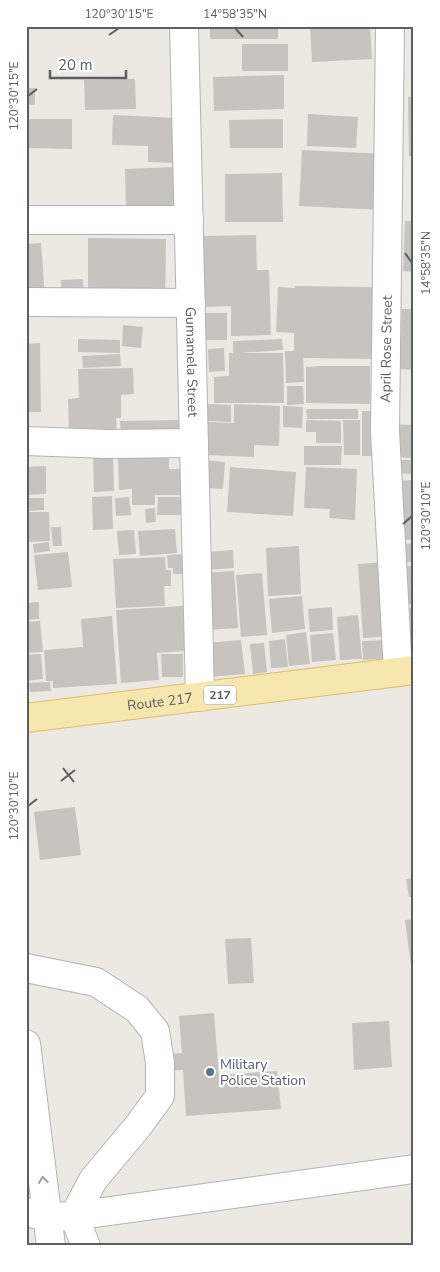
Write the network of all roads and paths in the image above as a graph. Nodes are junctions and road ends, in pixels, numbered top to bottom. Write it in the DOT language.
graph roads {
  1 [pos="184,26"];
  2 [pos="390,26"];
  3 [pos="26,220"];
  4 [pos="189,220"];
  5 [pos="26,302"];
  6 [pos="191,304"];
  7 [pos="26,441"];
  8 [pos="194,443"];
  9 [pos="406,671"];
  10 [pos="200,697"];
  11 [pos="26,718"];
  12 [pos="26,968"];
  13 [pos="26,1044"];
  14 [pos="414,1169"];
  15 [pos="49,1215"];
  16 [pos="51,1246"];
  17 [pos="86,1246"];
  1 -- 4 [label="street, Gumamela Street"];
  2 -- 9 [label="street, April Rose Street"];
  3 -- 4 [label="street"];
  4 -- 6 [label="street, Gumamela Street"];
  5 -- 6 [label="street"];
  6 -- 8 [label="street, Gumamela Street"];
  7 -- 8 [label="street"];
  8 -- 10 [label="street, Gumamela Street"];
  9 -- 10 [label="main road, Route 217 / 217"];
  10 -- 11 [label="main road, Route 217 / 217"];
  12 -- 15 [label="street"];
  15 -- 13 [label="street, one-way"];
  14 -- 15 [label="street"];
  15 -- 16 [label="street"];
  15 -- 17 [label="street"];
}
